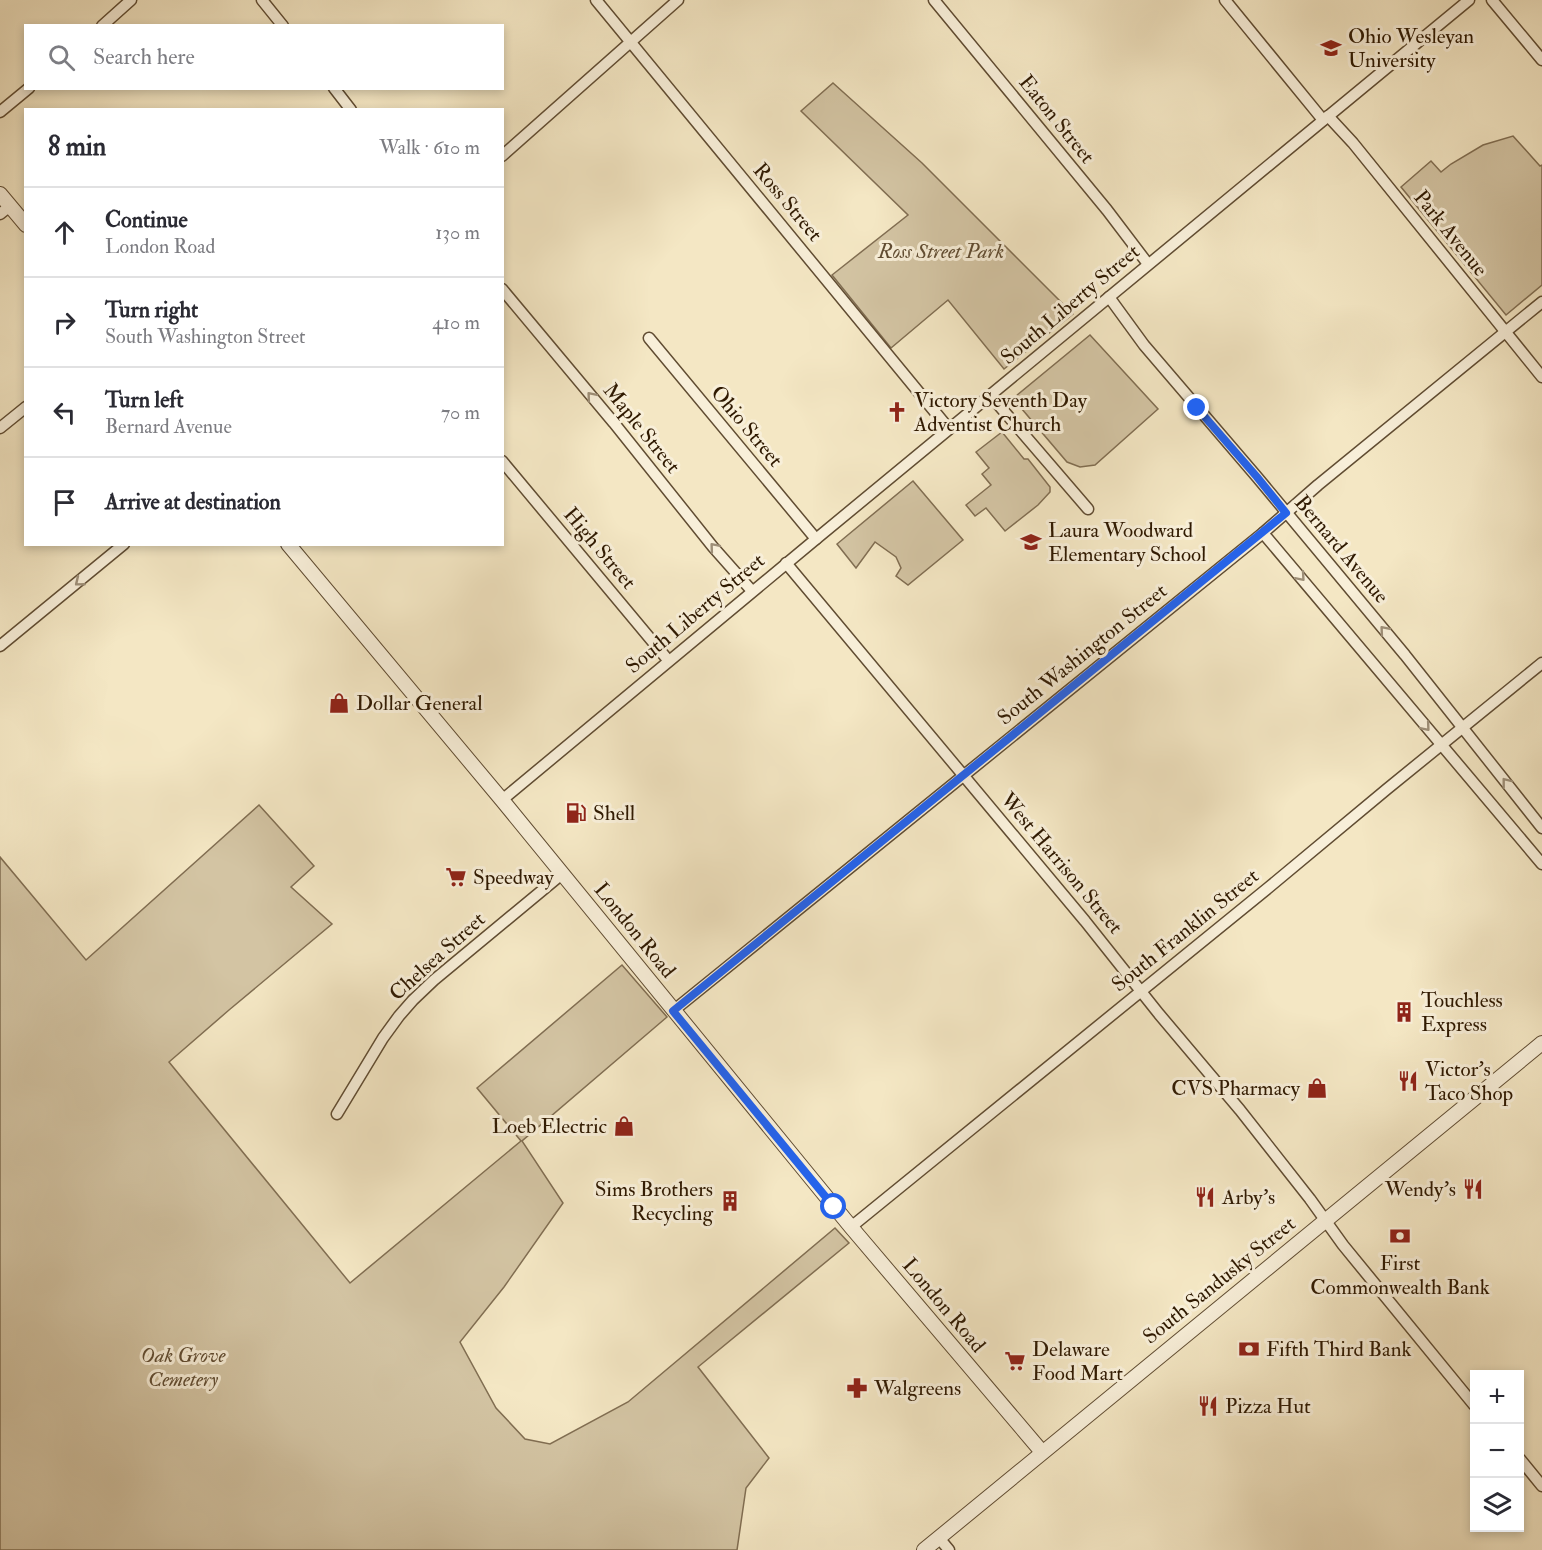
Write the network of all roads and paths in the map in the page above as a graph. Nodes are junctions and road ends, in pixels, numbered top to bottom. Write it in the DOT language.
graph roads {
  1 [pos="131,0"];
  2 [pos="262,0"];
  3 [pos="596,0"];
  4 [pos="678,0"];
  5 [pos="934,0"];
  6 [pos="1225,0"];
  7 [pos="1469,0"];
  8 [pos="1492,0"];
  9 [pos="104,24"];
  10 [pos="281,24"];
  11 [pos="630,42"];
  12 [pos="1542,60"];
  13 [pos="27,90"];
  14 [pos="336,90"];
  15 [pos="349,108"];
  16 [pos="0,112"];
  17 [pos="1325,118"];
  18 [pos="504,154"];
  19 [pos="0,194"];
  20 [pos="5,210"];
  21 [pos="24,224"];
  22 [pos="1148,264"];
  23 [pos="504,291"];
  24 [pos="1109,297"];
  25 [pos="1542,302"];
  26 [pos="1505,332"];
  27 [pos="649,338"];
  28 [pos="1542,377"];
  29 [pos="990,395"];
  30 [pos="24,409"];
  31 [pos="0,428"];
  32 [pos="949,429"];
  33 [pos="504,463"];
  34 [pos="1088,509"];
  35 [pos="1286,513"];
  36 [pos="1263,532"];
  37 [pos="816,538"];
  38 [pos="122,546"];
  39 [pos="290,546"];
  40 [pos="786,563"];
  41 [pos="752,591"];
  42 [pos="0,646"];
  43 [pos="668,660"];
  44 [pos="1542,663"];
  45 [pos="1463,728"];
  46 [pos="1442,745"];
  47 [pos="964,776"];
  48 [pos="502,800"];
  49 [pos="1542,828"];
  50 [pos="1542,864"];
  51 [pos="562,874"];
  52 [pos="1141,991"];
  53 [pos="673,1011"];
  54 [pos="1542,1043"];
  55 [pos="337,1114"];
  56 [pos="1325,1220"];
  57 [pos="851,1227"];
  58 [pos="1470,1400"];
  59 [pos="1042,1452"];
  60 [pos="1524,1464"];
  61 [pos="1542,1486"];
  62 [pos="939,1538"];
  63 [pos="924,1550"];
  64 [pos="949,1550"];
  1 -- 9 [label="street"];
  2 -- 10 [label="street"];
  3 -- 11 [label="street, Ross Street"];
  4 -- 11 [label="street"];
  5 -- 22 [label="street, Eaton Street"];
  6 -- 17 [label="street, Park Avenue"];
  7 -- 17 [label="street, South Liberty Street"];
  8 -- 12 [label="street"];
  11 -- 18 [label="street"];
  11 -- 32 [label="street, Ross Street"];
  13 -- 16 [label="street"];
  14 -- 15 [label="street"];
  17 -- 22 [label="street, South Liberty Street"];
  17 -- 26 [label="street, Park Avenue"];
  19 -- 20 [label="street"];
  20 -- 21 [label="street"];
  22 -- 24 [label="street, South Liberty Street"];
  41 -- 23 [label="street, Maple Street, one-way"];
  24 -- 29 [label="street, South Liberty Street"];
  24 -- 35 [label="street, Bernard Avenue"];
  25 -- 26 [label="street, South Washington Street"];
  26 -- 28 [label="street, Park Avenue"];
  26 -- 35 [label="street, South Washington Street"];
  27 -- 37 [label="street, Ohio Street"];
  29 -- 32 [label="street, South Liberty Street"];
  29 -- 34 [label="street"];
  30 -- 31 [label="street"];
  32 -- 37 [label="street, South Liberty Street"];
  33 -- 43 [label="street, High Street"];
  35 -- 36 [label="street, South Washington Street"];
  45 -- 35 [label="street, Bernard Avenue, one-way"];
  36 -- 46 [label="street, one-way"];
  36 -- 47 [label="street, South Washington Street"];
  37 -- 40 [label="street, South Liberty Street"];
  38 -- 42 [label="street, one-way"];
  39 -- 48 [label="street, London Road"];
  40 -- 41 [label="street, South Liberty Street"];
  40 -- 47 [label="street, West Harrison Street"];
  41 -- 43 [label="street, South Liberty Street"];
  43 -- 48 [label="street, South Liberty Street"];
  44 -- 45 [label="street, South Franklin Street"];
  45 -- 46 [label="street, South Franklin Street"];
  49 -- 45 [label="street, Bernard Avenue, one-way"];
  46 -- 50 [label="street"];
  46 -- 52 [label="street, South Franklin Street"];
  47 -- 52 [label="street, West Harrison Street"];
  47 -- 53 [label="street, South Washington Street"];
  48 -- 51 [label="street, London Road"];
  51 -- 53 [label="street, London Road"];
  51 -- 55 [label="street, Chelsea Street"];
  52 -- 56 [label="street, West Harrison Street"];
  52 -- 57 [label="street, South Franklin Street"];
  53 -- 57 [label="street, London Road"];
  54 -- 56 [label="street, South Sandusky Street"];
  56 -- 58 [label="street, West Harrison Street"];
  56 -- 59 [label="street, South Sandusky Street"];
  57 -- 59 [label="street, London Road"];
  59 -- 62 [label="street, South Sandusky Street"];
  60 -- 61 [label="street"];
  62 -- 63 [label="street, South Sandusky Street"];
  62 -- 64 [label="street"];
}
